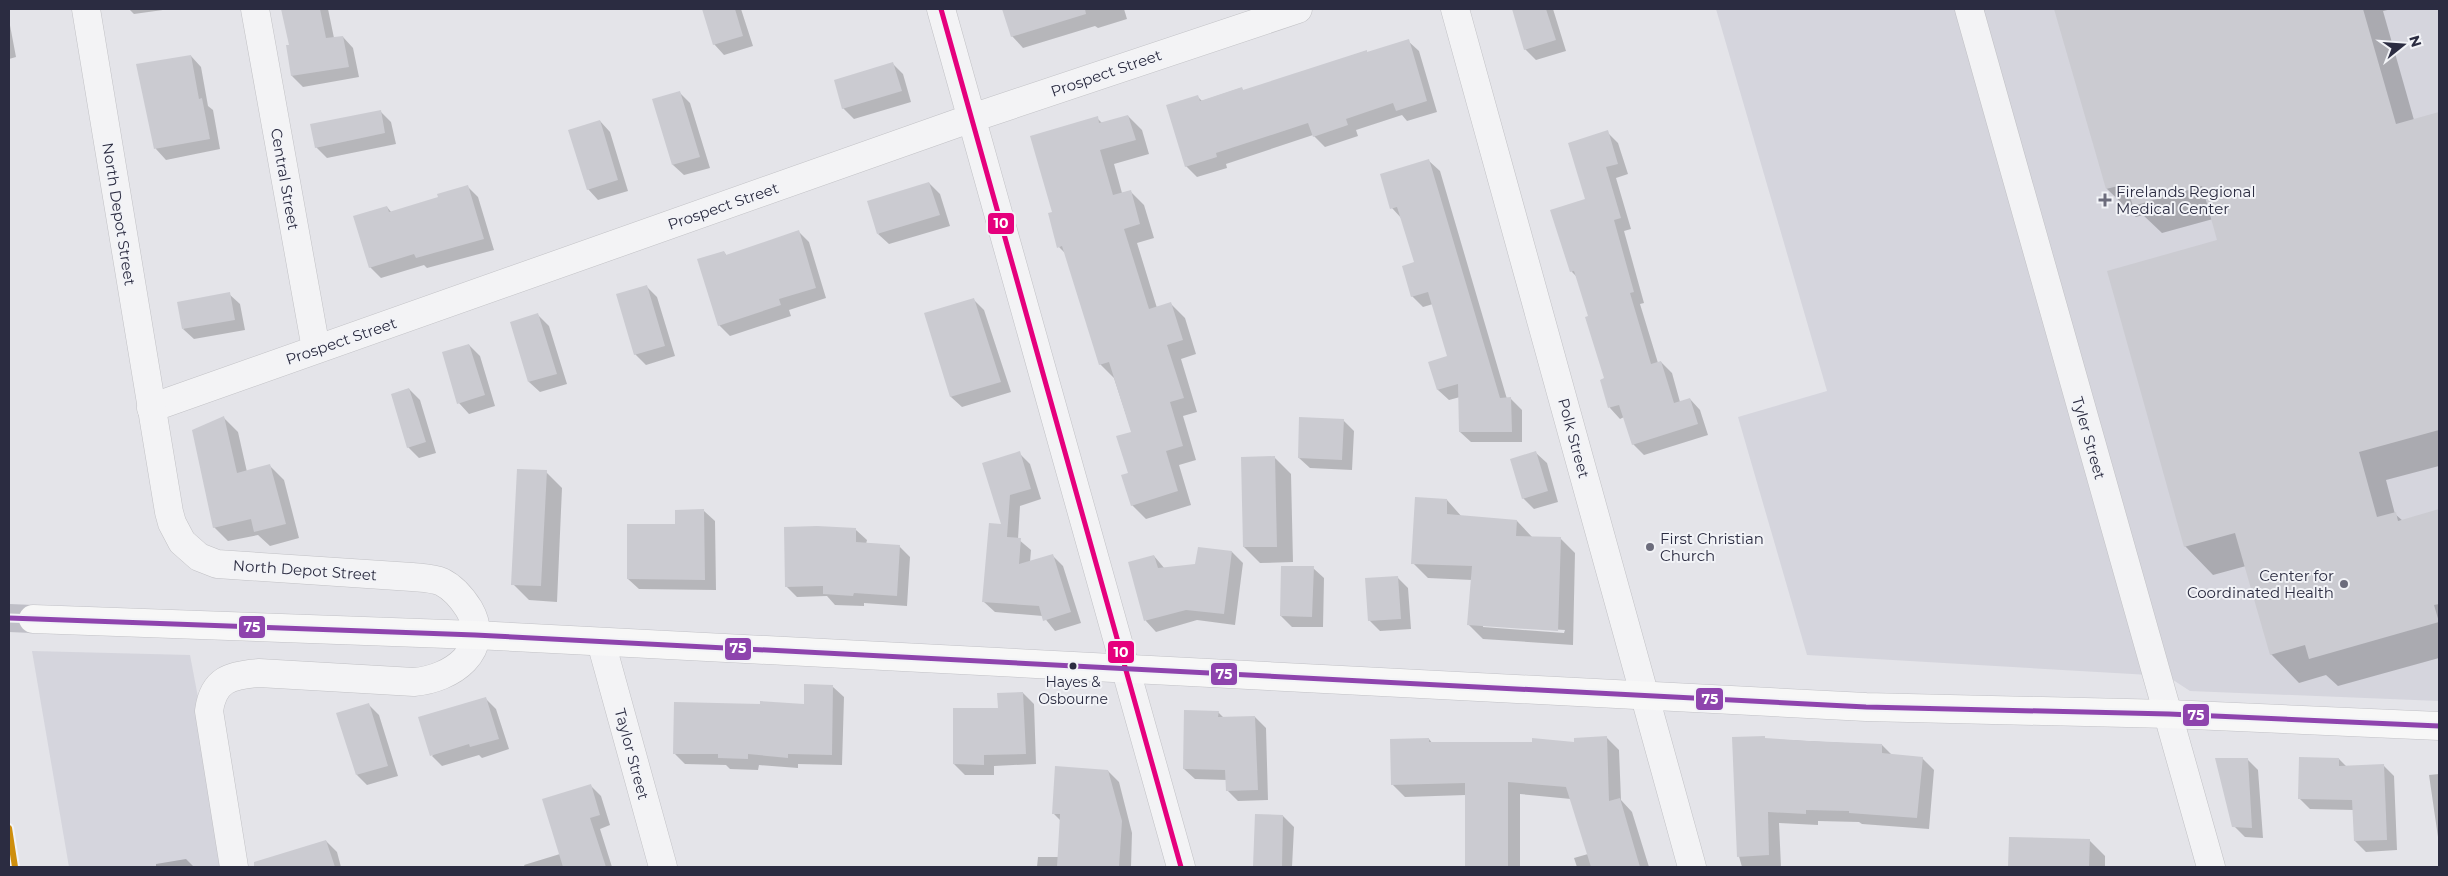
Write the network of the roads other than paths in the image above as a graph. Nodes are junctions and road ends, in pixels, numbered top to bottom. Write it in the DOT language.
graph roads {
  1 [pos="86,9"];
  2 [pos="255,9"];
  3 [pos="941,9"];
  4 [pos="1298,9"];
  5 [pos="1455,9"];
  6 [pos="1969,9"];
  7 [pos="972,118"];
  8 [pos="316,349"];
  9 [pos="151,408"];
  10 [pos="32,619"];
  11 [pos="476,635"];
  12 [pos="601,642"];
  13 [pos="1126,667"];
  14 [pos="1646,695"];
  15 [pos="2169,714"];
  16 [pos="2439,726"];
  17 [pos="234,867"];
  18 [pos="663,867"];
  19 [pos="1181,867"];
  20 [pos="1692,867"];
  21 [pos="2211,867"];
  1 -- 9 [label="street, North Depot Street"];
  2 -- 8 [label="street, Central Street"];
  3 -- 7 [label="street"];
  4 -- 7 [label="street, Prospect Street"];
  5 -- 14 [label="street, Polk Street"];
  6 -- 15 [label="street, Tyler Street"];
  7 -- 8 [label="street, Prospect Street"];
  7 -- 13 [label="street"];
  8 -- 9 [label="street, Prospect Street"];
  9 -- 11 [label="street, North Depot Street"];
  10 -- 11 [label="main road"];
  11 -- 12 [label="main road"];
  11 -- 17 [label="street"];
  12 -- 13 [label="main road"];
  12 -- 18 [label="street, Taylor Street"];
  13 -- 14 [label="main road"];
  13 -- 19 [label="street"];
  14 -- 15 [label="main road"];
  14 -- 20 [label="street, Polk Street"];
  15 -- 16 [label="main road"];
  15 -- 21 [label="street, Tyler Street"];
}
